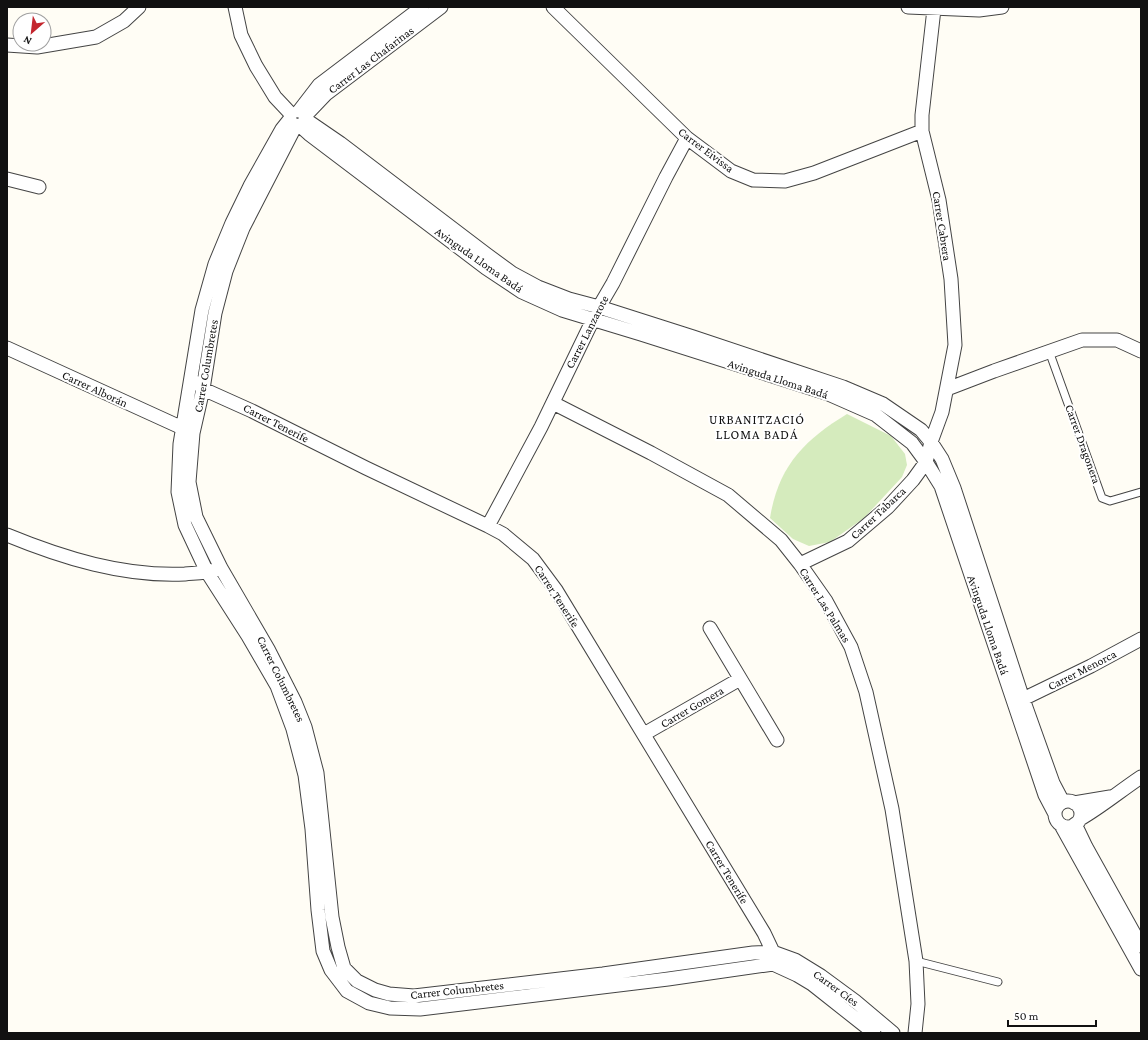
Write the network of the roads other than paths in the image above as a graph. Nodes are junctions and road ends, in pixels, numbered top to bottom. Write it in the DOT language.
graph roads {
  1 [pos="139,7"];
  2 [pos="235,7"];
  3 [pos="422,7"];
  4 [pos="441,7"];
  5 [pos="553,7"];
  6 [pos="908,7"];
  7 [pos="1002,7"];
  8 [pos="934,9"];
  9 [pos="7,45"];
  10 [pos="298,118"];
  11 [pos="922,131"];
  12 [pos="687,138"];
  13 [pos="7,179"];
  14 [pos="39,187"];
  15 [pos="599,307"];
  16 [pos="592,320"];
  17 [pos="7,348"];
  18 [pos="1049,351"];
  19 [pos="1141,351"];
  20 [pos="192,375"];
  21 [pos="203,389"];
  22 [pos="947,389"];
  23 [pos="553,403"];
  24 [pos="188,431"];
  25 [pos="931,442"];
  26 [pos="926,462"];
  27 [pos="1141,492"];
  28 [pos="488,526"];
  29 [pos="7,535"];
  30 [pos="800,564"];
  31 [pos="221,568"];
  32 [pos="207,572"];
  33 [pos="710,628"];
  34 [pos="1141,639"];
  35 [pos="740,679"];
  36 [pos="1023,699"];
  37 [pos="644,734"];
  38 [pos="777,740"];
  39 [pos="1141,777"];
  40 [pos="1112,797"];
  41 [pos="1068,802"];
  42 [pos="1058,820"];
  43 [pos="1078,822"];
  44 [pos="1141,946"];
  45 [pos="773,958"];
  46 [pos="916,960"];
  47 [pos="1141,969"];
  48 [pos="998,982"];
  49 [pos="874,1033"];
  50 [pos="893,1033"];
  51 [pos="915,1033"];
  1 -- 9 [label="street"];
  2 -- 10 [label="street"];
  3 -- 10 [label="street, Carrer Las Chafarinas"];
  4 -- 10 [label="street, Carrer Las Chafarinas"];
  5 -- 12 [label="street, Carrer Eivissa"];
  6 -- 8 [label="street"];
  7 -- 8 [label="street"];
  8 -- 11 [label="street, Carrer Cabrera"];
  10 -- 15 [label="street, Avinguda Lloma Badá"];
  10 -- 16 [label="street, Avinguda Lloma Badá"];
  10 -- 20 [label="street, Carrer Columbretes"];
  10 -- 21 [label="street, Carrer Columbretes"];
  11 -- 12 [label="street, Carrer Eivissa"];
  11 -- 22 [label="street, Carrer Cabrera"];
  12 -- 15 [label="street, Carrer Lanzarote"];
  13 -- 14 [label="street"];
  15 -- 16 [label="street, Carrer Lanzarote"];
  15 -- 25 [label="street, Avinguda Lloma Badá"];
  16 -- 23 [label="street, Carrer Lanzarote"];
  16 -- 26 [label="street, Avinguda Lloma Badá"];
  17 -- 24 [label="street, Carrer Alborán"];
  18 -- 19 [label="street"];
  18 -- 22 [label="street"];
  18 -- 27 [label="lane, Carrer Dragonera"];
  20 -- 21 [label="street"];
  20 -- 24 [label="street, Carrer Columbretes"];
  21 -- 24 [label="street, Carrer Columbretes"];
  21 -- 28 [label="street, Carrer Tenerife"];
  22 -- 25 [label="street, Carrer Cabrera"];
  23 -- 28 [label="street, Carrer Lanzarote"];
  23 -- 30 [label="street, Carrer Las Palmas"];
  24 -- 31 [label="street, Carrer Columbretes"];
  24 -- 32 [label="street, Carrer Columbretes"];
  25 -- 26 [label="street, Carrer Cabrera"];
  25 -- 36 [label="street, Avinguda Lloma Badá"];
  26 -- 30 [label="street, Carrer Tabarca"];
  26 -- 42 [label="street, Avinguda Lloma Badá"];
  28 -- 37 [label="street, Carrer Tenerife"];
  29 -- 32 [label="street"];
  30 -- 46 [label="street, Carrer Las Palmas"];
  31 -- 32 [label="street"];
  31 -- 45 [label="street, Carrer Columbretes"];
  32 -- 45 [label="street, Carrer Columbretes"];
  33 -- 35 [label="street"];
  34 -- 36 [label="street, Carrer Menorca"];
  35 -- 37 [label="street, Carrer Gomera"];
  35 -- 38 [label="street"];
  36 -- 41 [label="street, Avinguda Lloma Badá"];
  37 -- 45 [label="street, Carrer Tenerife"];
  39 -- 40 [label="street"];
  40 -- 41 [label="street"];
  40 -- 43 [label="street"];
  41 -- 42 [label="street"];
  41 -- 43 [label="street"];
  42 -- 43 [label="street"];
  42 -- 47 [label="street, Avinguda Lloma Badá"];
  43 -- 44 [label="street"];
  45 -- 49 [label="street, Carrer Cíes"];
  45 -- 50 [label="street, Carrer Cíes"];
  46 -- 48 [label="lane"];
  46 -- 51 [label="street, Carrer Las Palmas"];
}
